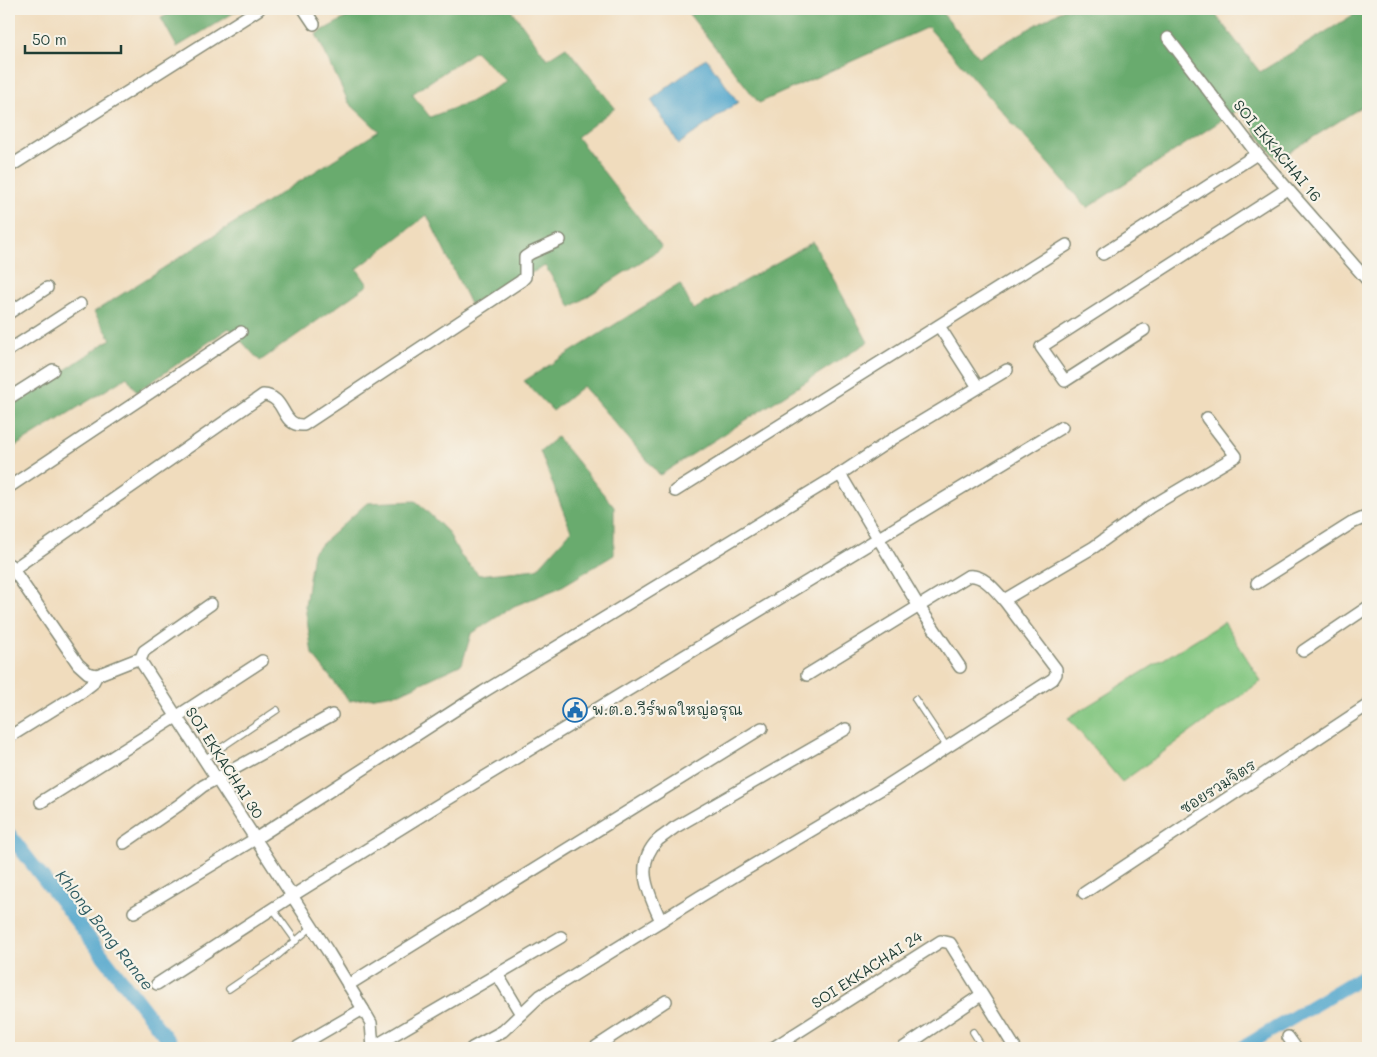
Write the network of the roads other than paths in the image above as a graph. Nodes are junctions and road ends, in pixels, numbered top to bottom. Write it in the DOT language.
graph roads {
  1 [pos="259,9"];
  2 [pos="304,9"];
  3 [pos="314,24"];
  4 [pos="1168,38"];
  5 [pos="1257,154"];
  6 [pos="9,167"];
  7 [pos="1287,189"];
  8 [pos="560,240"];
  9 [pos="1067,245"];
  10 [pos="1103,254"];
  11 [pos="1368,280"];
  12 [pos="47,288"];
  13 [pos="80,304"];
  14 [pos="9,312"];
  15 [pos="939,326"];
  16 [pos="1144,330"];
  17 [pos="241,332"];
  18 [pos="9,350"];
  19 [pos="53,370"];
  20 [pos="1007,370"];
  21 [pos="978,387"];
  22 [pos="9,398"];
  23 [pos="1207,418"];
  24 [pos="1062,427"];
  25 [pos="840,474"];
  26 [pos="9,486"];
  27 [pos="675,491"];
  28 [pos="1368,516"];
  29 [pos="878,538"];
  30 [pos="10,568"];
  31 [pos="1257,583"];
  32 [pos="1004,600"];
  33 [pos="211,604"];
  34 [pos="918,605"];
  35 [pos="1368,607"];
  36 [pos="1303,650"];
  37 [pos="140,660"];
  38 [pos="262,661"];
  39 [pos="960,667"];
  40 [pos="97,675"];
  41 [pos="807,675"];
  42 [pos="914,699"];
  43 [pos="1368,705"];
  44 [pos="277,710"];
  45 [pos="332,714"];
  46 [pos="176,717"];
  47 [pos="762,728"];
  48 [pos="846,729"];
  49 [pos="9,737"];
  50 [pos="947,747"];
  51 [pos="203,760"];
  52 [pos="216,779"];
  53 [pos="41,802"];
  54 [pos="255,839"];
  55 [pos="124,843"];
  56 [pos="1084,893"];
  57 [pos="292,896"];
  58 [pos="273,909"];
  59 [pos="134,912"];
  60 [pos="661,921"];
  61 [pos="312,928"];
  62 [pos="561,937"];
  63 [pos="296,941"];
  64 [pos="497,974"];
  65 [pos="157,984"];
  66 [pos="348,985"];
  67 [pos="229,989"];
  68 [pos="981,996"];
  69 [pos="666,1000"];
  70 [pos="363,1009"];
  71 [pos="521,1014"];
  72 [pos="973,1032"];
  73 [pos="1288,1036"];
  74 [pos="296,1048"];
  75 [pos="373,1048"];
  76 [pos="472,1048"];
  77 [pos="594,1048"];
  78 [pos="773,1048"];
  79 [pos="903,1048"];
  80 [pos="983,1048"];
  81 [pos="1015,1048"];
  82 [pos="1296,1048"];
  1 -- 6 [label="street"];
  2 -- 3 [label="street"];
  4 -- 5 [label="street, SOI EKKACHAI 16"];
  5 -- 7 [label="street, SOI EKKACHAI 16"];
  5 -- 10 [label="street"];
  7 -- 11 [label="street, SOI EKKACHAI 16"];
  7 -- 16 [label="street"];
  8 -- 30 [label="street"];
  9 -- 15 [label="street"];
  12 -- 14 [label="street"];
  13 -- 18 [label="street"];
  15 -- 21 [label="street"];
  15 -- 27 [label="street"];
  17 -- 26 [label="street"];
  19 -- 22 [label="street"];
  20 -- 21 [label="street"];
  21 -- 25 [label="street"];
  23 -- 32 [label="street"];
  24 -- 29 [label="street"];
  25 -- 29 [label="street"];
  25 -- 54 [label="street"];
  28 -- 31 [label="street"];
  29 -- 34 [label="street"];
  29 -- 57 [label="street"];
  30 -- 40 [label="street"];
  32 -- 34 [label="street"];
  32 -- 50 [label="street"];
  33 -- 37 [label="street"];
  34 -- 39 [label="street"];
  34 -- 41 [label="street"];
  35 -- 36 [label="street"];
  37 -- 40 [label="street"];
  37 -- 46 [label="street, SOI EKKACHAI 30"];
  38 -- 46 [label="street"];
  40 -- 49 [label="street"];
  42 -- 50 [label="lane"];
  43 -- 56 [label="street, ซอยรวมจิตร"];
  44 -- 51 [label="lane"];
  45 -- 52 [label="street"];
  46 -- 51 [label="street, SOI EKKACHAI 30"];
  46 -- 53 [label="street"];
  47 -- 66 [label="street"];
  48 -- 60 [label="street"];
  50 -- 60 [label="street"];
  51 -- 52 [label="street, SOI EKKACHAI 30"];
  52 -- 54 [label="street, SOI EKKACHAI 30"];
  52 -- 55 [label="street"];
  54 -- 57 [label="street, SOI EKKACHAI 30"];
  54 -- 59 [label="street"];
  57 -- 58 [label="street"];
  57 -- 61 [label="street, SOI EKKACHAI 30"];
  58 -- 63 [label="lane"];
  58 -- 65 [label="street"];
  60 -- 71 [label="street"];
  61 -- 63 [label="lane"];
  61 -- 66 [label="street, SOI EKKACHAI 30"];
  62 -- 64 [label="street"];
  63 -- 67 [label="lane"];
  64 -- 71 [label="street"];
  64 -- 75 [label="street"];
  66 -- 70 [label="street, SOI EKKACHAI 30"];
  68 -- 78 [label="street, SOI EKKACHAI 24"];
  68 -- 79 [label="street"];
  68 -- 81 [label="street, SOI EKKACHAI 24"];
  69 -- 77 [label="street"];
  70 -- 74 [label="street"];
  70 -- 75 [label="street, SOI EKKACHAI 30"];
  71 -- 76 [label="street"];
  72 -- 80 [label="lane"];
  73 -- 82 [label="street"];
}
